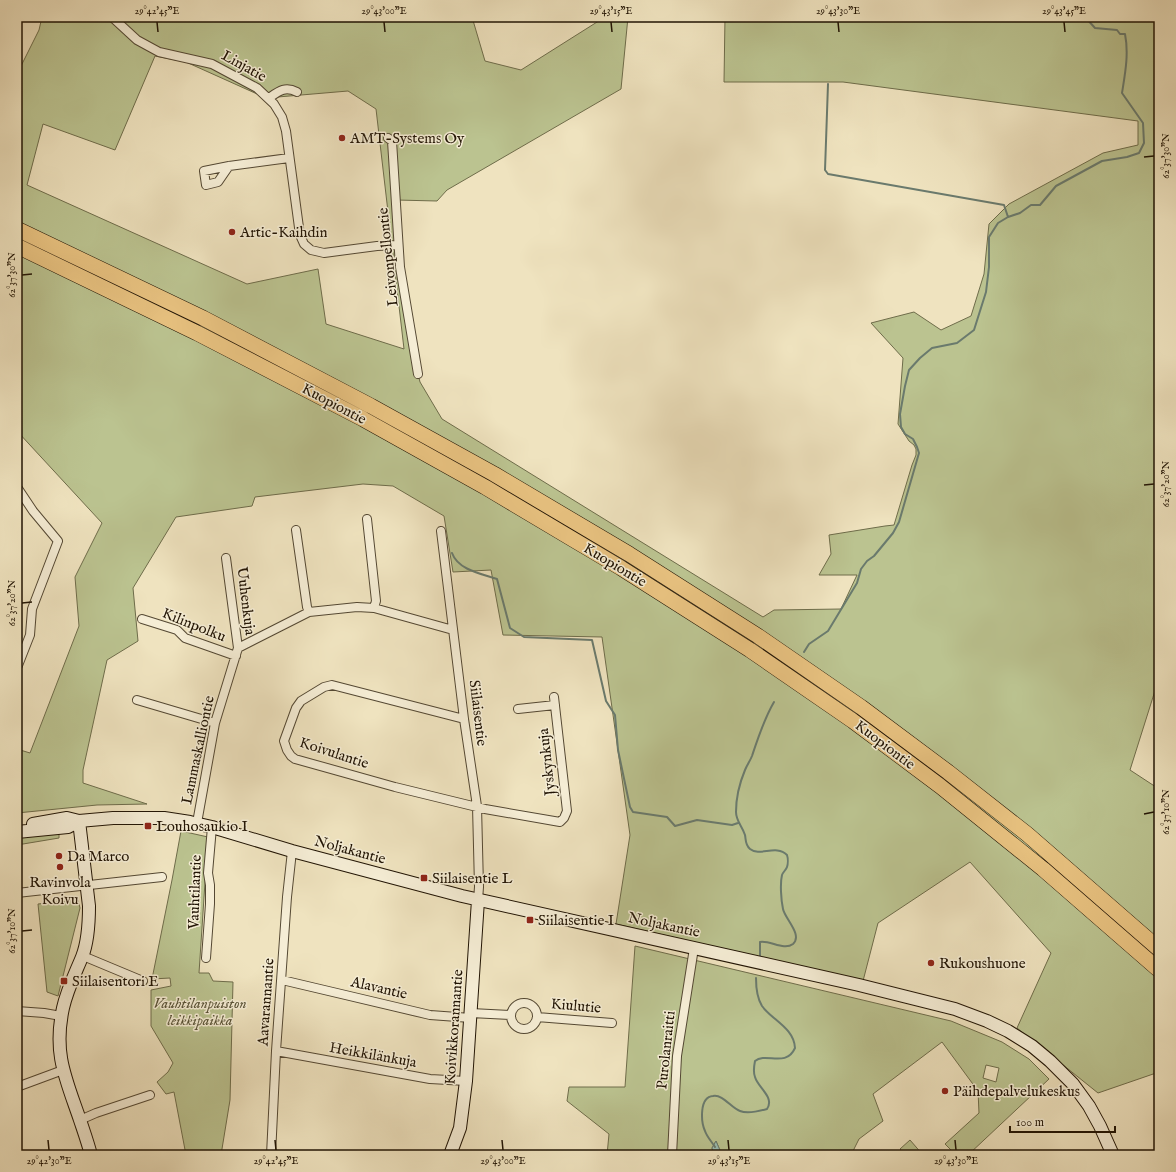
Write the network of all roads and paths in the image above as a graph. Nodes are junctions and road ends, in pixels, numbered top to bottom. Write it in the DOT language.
graph roads {
  1 [pos="112,17"];
  2 [pos="297,92"];
  3 [pos="269,98"];
  4 [pos="388,138"];
  5 [pos="289,158"];
  6 [pos="229,166"];
  7 [pos="17,229"];
  8 [pos="398,245"];
  9 [pos="17,246"];
  10 [pos="418,374"];
  11 [pos="17,487"];
  12 [pos="367,519"];
  13 [pos="296,530"];
  14 [pos="441,531"];
  15 [pos="226,558"];
  16 [pos="374,608"];
  17 [pos="309,612"];
  18 [pos="142,620"];
  19 [pos="453,630"];
  20 [pos="237,652"];
  21 [pos="17,668"];
  22 [pos="137,700"];
  23 [pos="518,709"];
  24 [pos="464,719"];
  25 [pos="215,723"];
  26 [pos="477,806"];
  27 [pos="78,822"];
  28 [pos="197,823"];
  29 [pos="17,827"];
  30 [pos="212,827"];
  31 [pos="17,832"];
  32 [pos="292,851"];
  33 [pos="162,877"];
  34 [pos="86,885"];
  35 [pos="17,893"];
  36 [pos="478,900"];
  37 [pos="694,948"];
  38 [pos="1159,949"];
  39 [pos="83,956"];
  40 [pos="206,958"];
  41 [pos="1159,970"];
  42 [pos="282,980"];
  43 [pos="143,981"];
  44 [pos="17,1012"];
  45 [pos="510,1015"];
  46 [pos="62,1016"];
  47 [pos="471,1016"];
  48 [pos="537,1017"];
  49 [pos="612,1023"];
  50 [pos="276,1051"];
  51 [pos="63,1070"];
  52 [pos="466,1081"];
  53 [pos="17,1087"];
  54 [pos="150,1095"];
  55 [pos="80,1120"];
  56 [pos="92,1155"];
  57 [pos="271,1155"];
  58 [pos="450,1155"];
  59 [pos="672,1155"];
  60 [pos="1113,1155"];
  1 -- 3 [label="street, Linjatie"];
  2 -- 3 [label="street"];
  3 -- 5 [label="street, Linjatie"];
  4 -- 8 [label="street, Leivonpellontie"];
  5 -- 6 [label="street"];
  5 -- 8 [label="street, Linjatie"];
  7 -- 38 [label="highway, Kuopiontie"];
  8 -- 10 [label="street, Leivonpellontie"];
  9 -- 41 [label="highway, Kuopiontie"];
  11 -- 21 [label="street"];
  12 -- 16 [label="street"];
  13 -- 17 [label="street"];
  14 -- 19 [label="street, Siilaisentie"];
  15 -- 20 [label="street, Uuhenkuja"];
  16 -- 17 [label="street"];
  16 -- 19 [label="street"];
  17 -- 20 [label="street"];
  18 -- 20 [label="street, Kilinpolku"];
  19 -- 24 [label="street, Siilaisentie"];
  20 -- 25 [label="street, Lammaskalliontie"];
  22 -- 25 [label="street"];
  23 -- 26 [label="street, Jyskynkuja"];
  24 -- 26 [label="street, Siilaisentie"];
  24 -- 26 [label="street, Koivulantie"];
  25 -- 28 [label="street, Lammaskalliontie"];
  26 -- 36 [label="street, Siilaisentie"];
  27 -- 28 [label="main road, Noljakantie"];
  27 -- 29 [label="main road, Noljakantie"];
  27 -- 31 [label="main road, Noljakantie"];
  27 -- 34 [label="main road"];
  28 -- 30 [label="main road, Noljakantie"];
  30 -- 32 [label="main road, Noljakantie"];
  30 -- 40 [label="street, Vauhtilantie"];
  32 -- 36 [label="main road, Noljakantie"];
  32 -- 42 [label="street, Aavarannantie"];
  33 -- 34 [label="street"];
  34 -- 35 [label="street"];
  34 -- 39 [label="main road"];
  36 -- 37 [label="main road, Noljakantie"];
  36 -- 47 [label="main road, Koivikkorannantie"];
  37 -- 59 [label="street, Purolanraitti"];
  37 -- 60 [label="main road, Noljakantie"];
  39 -- 43 [label="street"];
  39 -- 46 [label="main road"];
  42 -- 47 [label="street, Alavantie"];
  42 -- 50 [label="street, Aavarannantie"];
  44 -- 46 [label="street"];
  45 -- 47 [label="street"];
  45 -- 48 [label="street"];
  45 -- 48 [label="street"];
  46 -- 51 [label="main road"];
  47 -- 52 [label="main road, Koivikkorannantie"];
  48 -- 49 [label="street, Kiulutie"];
  50 -- 52 [label="street, Heikkilänkuja"];
  50 -- 57 [label="street, Aavarannantie"];
  51 -- 53 [label="street"];
  51 -- 55 [label="main road"];
  52 -- 58 [label="main road, Koivikkorannantie"];
  54 -- 55 [label="street"];
  55 -- 56 [label="main road"];
}
